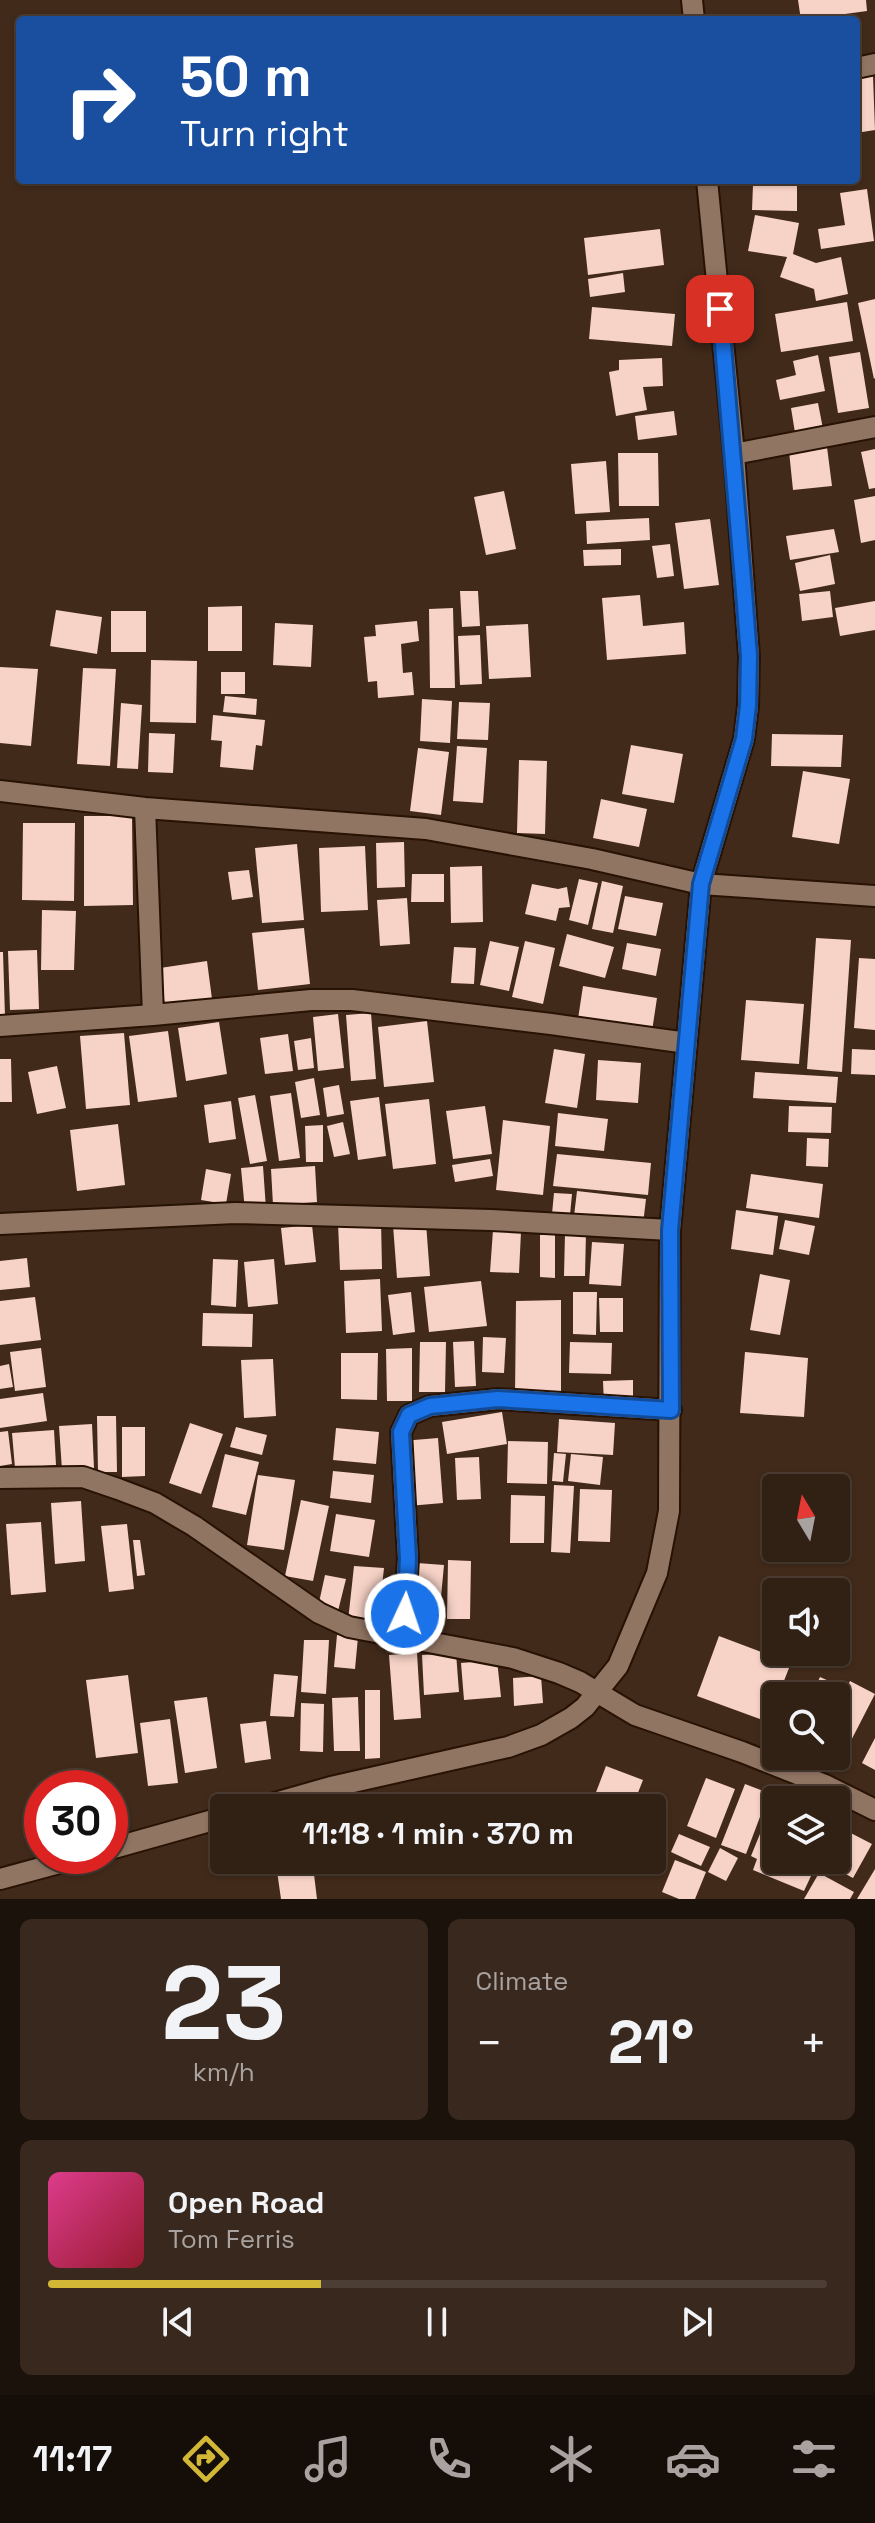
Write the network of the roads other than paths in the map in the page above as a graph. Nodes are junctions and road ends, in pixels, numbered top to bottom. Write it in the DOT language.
graph roads {
  1 [pos="707,184"];
  2 [pos="875,427"];
  3 [pos="734,454"];
  4 [pos="0,791"];
  5 [pos="145,808"];
  6 [pos="701,884"];
  7 [pos="875,896"];
  8 [pos="153,1015"];
  9 [pos="0,1026"];
  10 [pos="687,1043"];
  11 [pos="0,1224"];
  12 [pos="670,1230"];
  13 [pos="671,1410"];
  14 [pos="0,1478"];
  15 [pos="403,1638"];
  16 [pos="605,1697"];
  17 [pos="306,1794"];
  18 [pos="875,1810"];
  19 [pos="210,1821"];
  20 [pos="128,1844"];
  21 [pos="24,1873"];
  22 [pos="0,1879"];
  1 -- 3 [label="street"];
  2 -- 3 [label="street"];
  3 -- 6 [label="street"];
  4 -- 5 [label="street"];
  5 -- 6 [label="street"];
  5 -- 8 [label="street"];
  6 -- 7 [label="street"];
  6 -- 10 [label="street"];
  8 -- 9 [label="street"];
  8 -- 10 [label="street"];
  10 -- 12 [label="street"];
  11 -- 12 [label="street"];
  12 -- 13 [label="street"];
  13 -- 15 [label="street"];
  13 -- 16 [label="street"];
  14 -- 15 [label="street"];
  15 -- 16 [label="street"];
  16 -- 17 [label="street"];
  16 -- 18 [label="street"];
  19 -- 20 [label="street"];
  21 -- 22 [label="street"];
}
